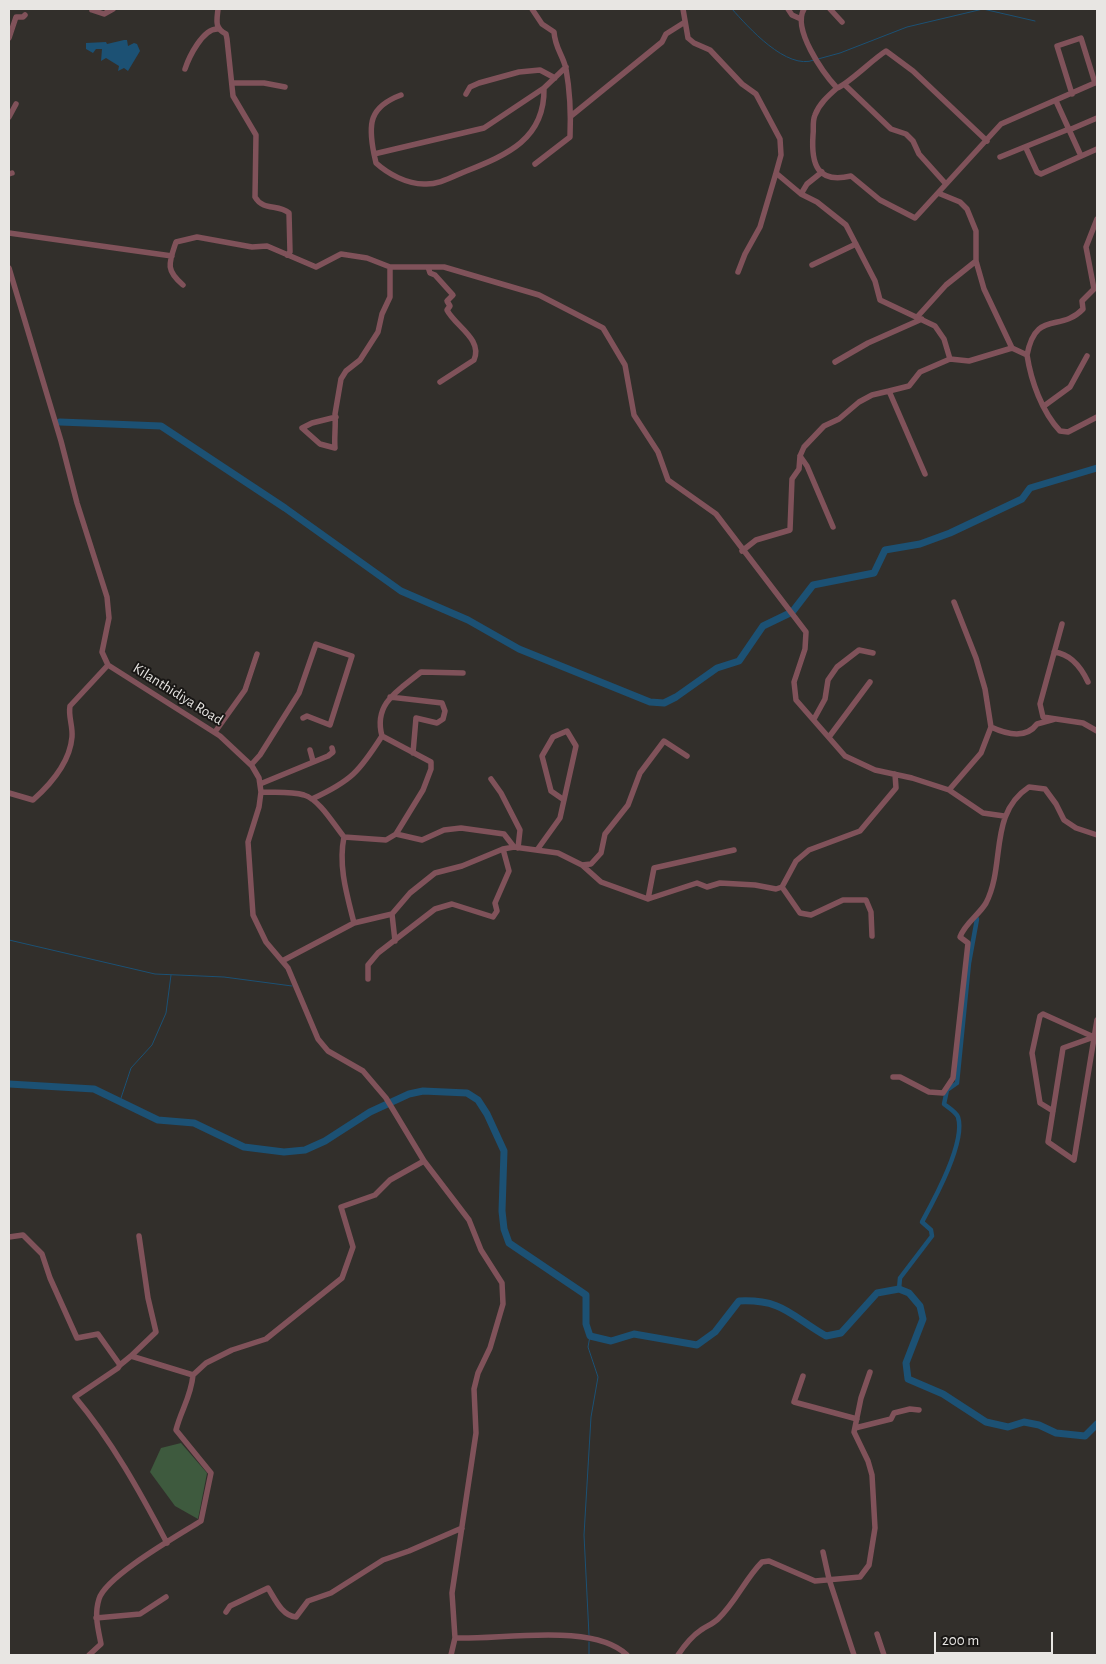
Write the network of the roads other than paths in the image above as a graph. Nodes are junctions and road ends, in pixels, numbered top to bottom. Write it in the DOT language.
graph roads {
  1 [pos="113,9"];
  2 [pos="218,9"];
  3 [pos="532,9"];
  4 [pos="683,9"];
  5 [pos="788,9"];
  6 [pos="804,9"];
  7 [pos="830,9"];
  8 [pos="92,10"];
  9 [pos="25,15"];
  10 [pos="801,19"];
  11 [pos="685,22"];
  12 [pos="842,22"];
  13 [pos="218,29"];
  14 [pos="9,38"];
  15 [pos="566,67"];
  16 [pos="184,69"];
  17 [pos="554,78"];
  18 [pos="1096,82"];
  19 [pos="232,83"];
  20 [pos="845,85"];
  21 [pos="285,87"];
  22 [pos="544,88"];
  23 [pos="837,88"];
  24 [pos="466,94"];
  25 [pos="1072,94"];
  26 [pos="401,95"];
  27 [pos="1056,101"];
  28 [pos="16,104"];
  29 [pos="571,116"];
  30 [pos="9,117"];
  31 [pos="1097,118"];
  32 [pos="1069,129"];
  33 [pos="987,141"];
  34 [pos="1026,148"];
  35 [pos="1097,149"];
  36 [pos="374,154"];
  37 [pos="1081,156"];
  38 [pos="1000,157"];
  39 [pos="535,164"];
  40 [pos="822,172"];
  41 [pos="776,173"];
  42 [pos="945,183"];
  43 [pos="938,193"];
  44 [pos="801,194"];
  45 [pos="1097,219"];
  46 [pos="9,233"];
  47 [pos="856,244"];
  48 [pos="287,255"];
  49 [pos="172,256"];
  50 [pos="976,261"];
  51 [pos="812,265"];
  52 [pos="390,267"];
  53 [pos="428,267"];
  54 [pos="9,268"];
  55 [pos="738,272"];
  56 [pos="183,285"];
  57 [pos="920,318"];
  58 [pos="1012,348"];
  59 [pos="1027,355"];
  60 [pos="1087,356"];
  61 [pos="950,359"];
  62 [pos="835,362"];
  63 [pos="440,382"];
  64 [pos="889,391"];
  65 [pos="1044,406"];
  66 [pos="336,417"];
  67 [pos="1097,417"];
  68 [pos="800,456"];
  69 [pos="925,474"];
  70 [pos="833,527"];
  71 [pos="742,551"];
  72 [pos="954,602"];
  73 [pos="1062,624"];
  74 [pos="1054,652"];
  75 [pos="873,653"];
  76 [pos="257,654"];
  77 [pos="108,665"];
  78 [pos="463,673"];
  79 [pos="870,682"];
  80 [pos="1088,682"];
  81 [pos="390,697"];
  82 [pos="303,718"];
  83 [pos="1058,718"];
  84 [pos="814,720"];
  85 [pos="991,727"];
  86 [pos="1097,731"];
  87 [pos="214,732"];
  88 [pos="382,736"];
  89 [pos="829,737"];
  90 [pos="332,748"];
  91 [pos="310,750"];
  92 [pos="413,753"];
  93 [pos="687,756"];
  94 [pos="312,761"];
  95 [pos="251,765"];
  96 [pos="895,774"];
  97 [pos="491,779"];
  98 [pos="260,784"];
  99 [pos="949,790"];
  100 [pos="261,792"];
  101 [pos="9,793"];
  102 [pos="312,799"];
  103 [pos="564,800"];
  104 [pos="1004,816"];
  105 [pos="396,834"];
  106 [pos="1097,835"];
  107 [pos="344,838"];
  108 [pos="516,847"];
  109 [pos="503,849"];
  110 [pos="537,850"];
  111 [pos="734,850"];
  112 [pos="582,865"];
  113 [pos="782,887"];
  114 [pos="648,899"];
  115 [pos="392,914"];
  116 [pos="354,923"];
  117 [pos="872,936"];
  118 [pos="395,941"];
  119 [pos="284,960"];
  120 [pos="368,979"];
  121 [pos="1097,1020"];
  122 [pos="1095,1038"];
  123 [pos="893,1077"];
  124 [pos="1053,1111"];
  125 [pos="424,1161"];
  126 [pos="139,1236"];
  127 [pos="9,1237"];
  128 [pos="131,1356"];
  129 [pos="120,1364"];
  130 [pos="870,1372"];
  131 [pos="193,1375"];
  132 [pos="802,1376"];
  133 [pos="919,1410"];
  134 [pos="857,1419"];
  135 [pos="855,1428"];
  136 [pos="462,1528"];
  137 [pos="167,1543"];
  138 [pos="823,1552"];
  139 [pos="828,1579"];
  140 [pos="166,1597"];
  141 [pos="226,1612"];
  142 [pos="96,1618"];
  143 [pos="877,1634"];
  144 [pos="456,1638"];
  145 [pos="89,1655"];
  146 [pos="450,1655"];
  147 [pos="626,1655"];
  148 [pos="678,1655"];
  149 [pos="854,1655"];
  150 [pos="884,1655"];
  1 -- 8 [label="street"];
  2 -- 13 [label="street"];
  3 -- 15 [label="street"];
  4 -- 11 [label="street"];
  5 -- 10 [label="street"];
  6 -- 10 [label="street"];
  7 -- 12 [label="street"];
  9 -- 14 [label="street"];
  10 -- 23 [label="street"];
  11 -- 29 [label="street"];
  11 -- 41 [label="street"];
  13 -- 16 [label="street"];
  13 -- 19 [label="street"];
  15 -- 17 [label="street"];
  15 -- 29 [label="street"];
  17 -- 22 [label="street"];
  17 -- 24 [label="street"];
  18 -- 25 [label="street"];
  18 -- 25 [label="street"];
  19 -- 21 [label="street"];
  19 -- 48 [label="street"];
  20 -- 23 [label="street"];
  20 -- 33 [label="street"];
  20 -- 42 [label="street"];
  22 -- 36 [label="street"];
  22 -- 36 [label="street"];
  23 -- 40 [label="street"];
  25 -- 27 [label="street"];
  26 -- 36 [label="street"];
  27 -- 32 [label="street"];
  27 -- 33 [label="street"];
  28 -- 30 [label="street"];
  29 -- 39 [label="street"];
  31 -- 32 [label="street"];
  32 -- 34 [label="street"];
  32 -- 37 [label="street"];
  33 -- 42 [label="street"];
  34 -- 37 [label="street"];
  34 -- 38 [label="street"];
  35 -- 37 [label="street"];
  40 -- 43 [label="street"];
  40 -- 44 [label="street"];
  41 -- 44 [label="street"];
  41 -- 55 [label="street"];
  42 -- 43 [label="street"];
  43 -- 50 [label="street"];
  44 -- 47 [label="street"];
  45 -- 59 [label="street"];
  46 -- 49 [label="street"];
  47 -- 51 [label="street"];
  47 -- 57 [label="street"];
  48 -- 49 [label="street"];
  48 -- 52 [label="street"];
  49 -- 56 [label="street"];
  50 -- 57 [label="street"];
  50 -- 58 [label="street"];
  52 -- 53 [label="street"];
  52 -- 66 [label="street"];
  53 -- 63 [label="street"];
  53 -- 71 [label="street"];
  54 -- 77 [label="street"];
  57 -- 61 [label="street"];
  57 -- 62 [label="street"];
  58 -- 59 [label="street"];
  58 -- 61 [label="street"];
  59 -- 65 [label="street"];
  60 -- 65 [label="street"];
  61 -- 64 [label="street"];
  64 -- 68 [label="street"];
  64 -- 69 [label="street"];
  65 -- 67 [label="street"];
  66 -- 66 [label="street"];
  68 -- 70 [label="street"];
  68 -- 71 [label="street"];
  71 -- 84 [label="street"];
  72 -- 85 [label="street"];
  73 -- 74 [label="street"];
  74 -- 80 [label="street"];
  74 -- 83 [label="street"];
  75 -- 84 [label="street"];
  76 -- 87 [label="street"];
  77 -- 87 [label="street, Kilanthidiya Road"];
  77 -- 101 [label="street"];
  78 -- 81 [label="street"];
  79 -- 89 [label="street"];
  81 -- 88 [label="street"];
  81 -- 92 [label="street"];
  82 -- 95 [label="street"];
  83 -- 85 [label="street"];
  83 -- 86 [label="street"];
  84 -- 89 [label="street"];
  85 -- 99 [label="street"];
  87 -- 95 [label="street, Kilanthidiya Road"];
  88 -- 92 [label="street"];
  88 -- 102 [label="street"];
  89 -- 96 [label="street"];
  90 -- 94 [label="street"];
  91 -- 94 [label="street"];
  92 -- 105 [label="street"];
  93 -- 112 [label="street"];
  94 -- 98 [label="street"];
  95 -- 98 [label="street, Kilanthidiya Road"];
  96 -- 99 [label="street"];
  96 -- 113 [label="street"];
  97 -- 108 [label="street"];
  98 -- 100 [label="street, Kilanthidiya Road"];
  99 -- 104 [label="street"];
  100 -- 102 [label="street"];
  100 -- 119 [label="street, Kilanthidiya Road"];
  102 -- 107 [label="street"];
  103 -- 103 [label="street"];
  103 -- 110 [label="street"];
  104 -- 106 [label="street"];
  104 -- 123 [label="street"];
  105 -- 107 [label="street"];
  105 -- 108 [label="street"];
  107 -- 116 [label="street"];
  108 -- 109 [label="street"];
  108 -- 110 [label="street"];
  109 -- 115 [label="street"];
  109 -- 118 [label="street"];
  110 -- 112 [label="street"];
  111 -- 114 [label="street"];
  112 -- 114 [label="street"];
  113 -- 114 [label="street"];
  113 -- 117 [label="street"];
  115 -- 116 [label="street"];
  115 -- 118 [label="street"];
  116 -- 119 [label="street"];
  118 -- 120 [label="street"];
  119 -- 125 [label="street, Kilanthidiya Road"];
  121 -- 122 [label="street"];
  122 -- 124 [label="street"];
  122 -- 124 [label="street"];
  122 -- 124 [label="street"];
  125 -- 131 [label="street"];
  125 -- 136 [label="street, Kilanthidiya Road"];
  126 -- 128 [label="street"];
  127 -- 129 [label="street"];
  128 -- 129 [label="street"];
  128 -- 131 [label="street"];
  129 -- 137 [label="street"];
  130 -- 134 [label="street"];
  131 -- 137 [label="street"];
  132 -- 134 [label="street"];
  133 -- 135 [label="street"];
  134 -- 135 [label="street"];
  135 -- 139 [label="street"];
  136 -- 141 [label="street"];
  136 -- 144 [label="street, Kilanthidiya Road"];
  137 -- 142 [label="street"];
  138 -- 139 [label="street"];
  139 -- 148 [label="street"];
  139 -- 149 [label="street"];
  140 -- 142 [label="street"];
  142 -- 145 [label="street"];
  143 -- 150 [label="street"];
  144 -- 146 [label="street"];
  144 -- 147 [label="street"];
}
